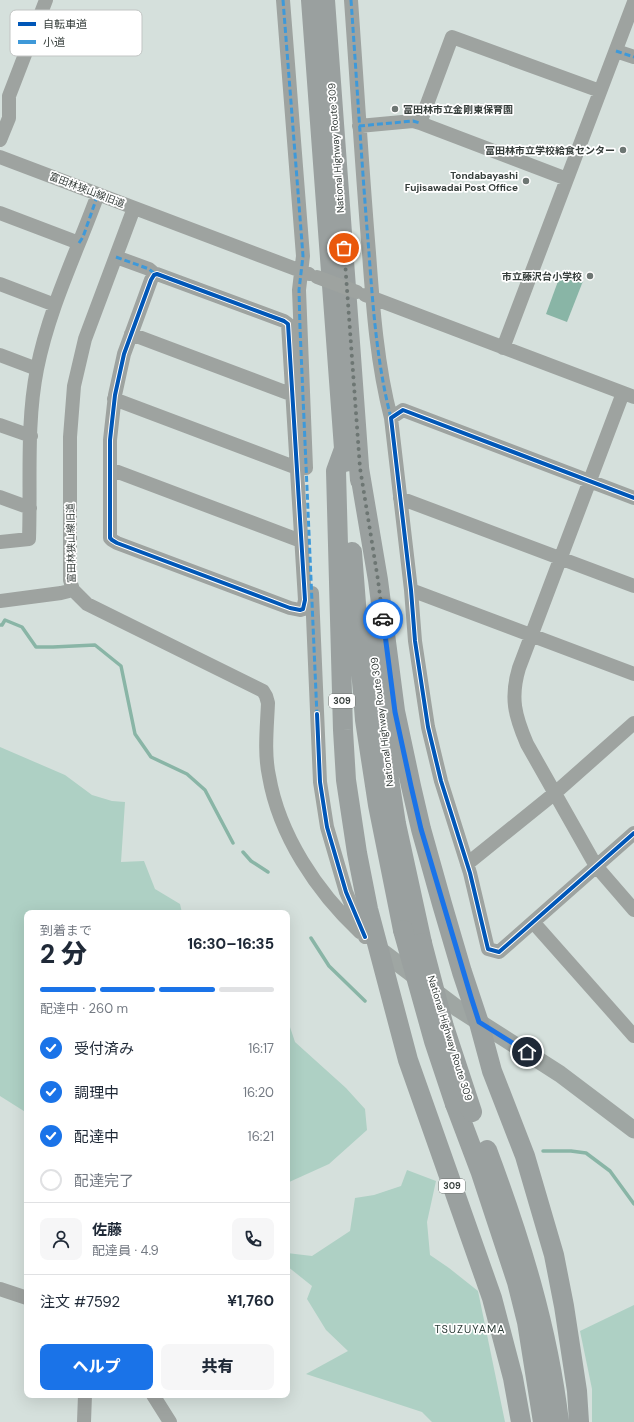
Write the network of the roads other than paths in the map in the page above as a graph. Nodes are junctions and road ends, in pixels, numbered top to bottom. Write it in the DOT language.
graph roads {
  1 [pos="46,0"];
  2 [pos="283,0"];
  3 [pos="311,0"];
  4 [pos="325,0"];
  5 [pos="351,0"];
  6 [pos="634,2"];
  7 [pos="42,10"];
  8 [pos="616,50"];
  9 [pos="24,56"];
  10 [pos="634,57"];
  11 [pos="600,91"];
  12 [pos="420,123"];
  13 [pos="359,126"];
  14 [pos="0,140"];
  15 [pos="0,157"];
  16 [pos="567,179"];
  17 [pos="98,194"];
  18 [pos="134,208"];
  19 [pos="0,213"];
  20 [pos="79,243"];
  21 [pos="116,256"];
  22 [pos="301,271"];
  23 [pos="156,275"];
  24 [pos="0,284"];
  25 [pos="373,298"];
  26 [pos="54,305"];
  27 [pos="131,334"];
  28 [pos="503,348"];
  29 [pos="0,355"];
  30 [pos="37,369"];
  31 [pos="628,395"];
  32 [pos="292,396"];
  33 [pos="114,399"];
  34 [pos="391,418"];
  35 [pos="0,425"];
  36 [pos="31,436"];
  37 [pos="344,449"];
  38 [pos="297,468"];
  39 [pos="360,468"];
  40 [pos="110,469"];
  41 [pos="589,481"];
  42 [pos="0,497"];
  43 [pos="400,498"];
  44 [pos="634,498"];
  45 [pos="30,508"];
  46 [pos="301,541"];
  47 [pos="0,542"];
  48 [pos="560,558"];
  49 [pos="634,586"];
  50 [pos="72,590"];
  51 [pos="411,590"];
  52 [pos="0,601"];
  53 [pos="531,635"];
  54 [pos="634,674"];
  55 [pos="634,723"];
  56 [pos="555,793"];
  57 [pos="634,833"];
  58 [pos="467,864"];
  59 [pos="596,866"];
  60 [pos="634,910"];
  61 [pos="533,922"];
  62 [pos="365,937"];
  63 [pos="380,950"];
  64 [pos="479,1022"];
  65 [pos="634,1036"];
  66 [pos="464,1108"];
  67 [pos="634,1130"];
  68 [pos="0,1289"];
  69 [pos="24,1297"];
  70 [pos="85,1398"];
  71 [pos="155,1398"];
  72 [pos="84,1422"];
  73 [pos="170,1422"];
  74 [pos="521,1422"];
  75 [pos="543,1422"];
  76 [pos="559,1422"];
  77 [pos="578,1422"];
  1 -- 7 [label="street"];
  2 -- 22 [label="street"];
  3 -- 37 [label="highway, National Highway Route 309 / 309"];
  4 -- 39 [label="highway, National Highway Route 309 / 309"];
  5 -- 13 [label="street"];
  6 -- 8 [label="street"];
  8 -- 10 [label="street"];
  8 -- 11 [label="street"];
  9 -- 14 [label="street"];
  11 -- 12 [label="street"];
  11 -- 16 [label="street"];
  12 -- 13 [label="street"];
  12 -- 16 [label="street"];
  13 -- 25 [label="street"];
  15 -- 17 [label="street, 富田林狭山線旧道"];
  16 -- 28 [label="street"];
  17 -- 18 [label="street, 富田林狭山線旧道"];
  17 -- 20 [label="street"];
  18 -- 21 [label="street, 富田林狭山線旧道"];
  18 -- 22 [label="street"];
  19 -- 20 [label="street"];
  20 -- 26 [label="street"];
  21 -- 23 [label="street"];
  21 -- 50 [label="street, 富田林狭山線旧道"];
  22 -- 25 [label="street, bridge"];
  22 -- 62 [label="street"];
  23 -- 27 [label="street"];
  23 -- 32 [label="street"];
  24 -- 26 [label="street"];
  25 -- 28 [label="street"];
  25 -- 34 [label="street"];
  26 -- 30 [label="street"];
  27 -- 32 [label="street"];
  27 -- 33 [label="street"];
  28 -- 31 [label="street"];
  29 -- 30 [label="street"];
  30 -- 36 [label="street"];
  31 -- 41 [label="street"];
  32 -- 38 [label="street"];
  33 -- 38 [label="street"];
  33 -- 40 [label="street"];
  34 -- 41 [label="street"];
  34 -- 43 [label="street"];
  35 -- 36 [label="street"];
  36 -- 45 [label="street"];
  37 -- 63 [label="highway, 309"];
  37 -- 66 [label="highway, National Highway Route 309 / 309, bridge"];
  38 -- 46 [label="street"];
  39 -- 64 [label="highway, 309"];
  39 -- 66 [label="highway, National Highway Route 309 / 309, bridge"];
  40 -- 46 [label="street"];
  40 -- 46 [label="street"];
  41 -- 44 [label="street"];
  41 -- 48 [label="street"];
  42 -- 45 [label="street"];
  43 -- 48 [label="street"];
  43 -- 51 [label="street"];
  45 -- 47 [label="street"];
  48 -- 49 [label="street"];
  48 -- 53 [label="street"];
  50 -- 52 [label="street"];
  50 -- 62 [label="street, 富田林狭山線旧道"];
  51 -- 53 [label="street"];
  51 -- 58 [label="street"];
  53 -- 54 [label="street"];
  53 -- 56 [label="street"];
  55 -- 56 [label="street"];
  56 -- 58 [label="street"];
  56 -- 59 [label="street"];
  57 -- 59 [label="street"];
  58 -- 61 [label="street"];
  59 -- 60 [label="street"];
  59 -- 61 [label="street"];
  61 -- 65 [label="street"];
  62 -- 63 [label="street, 富田林狭山線旧道"];
  63 -- 64 [label="main road"];
  63 -- 74 [label="highway, 309"];
  64 -- 67 [label="main road"];
  64 -- 77 [label="highway, 309"];
  66 -- 75 [label="highway, National Highway Route 309 / 309"];
  66 -- 76 [label="highway, National Highway Route 309 / 309"];
  68 -- 69 [label="street"];
  70 -- 72 [label="street"];
  71 -- 73 [label="street"];
}
